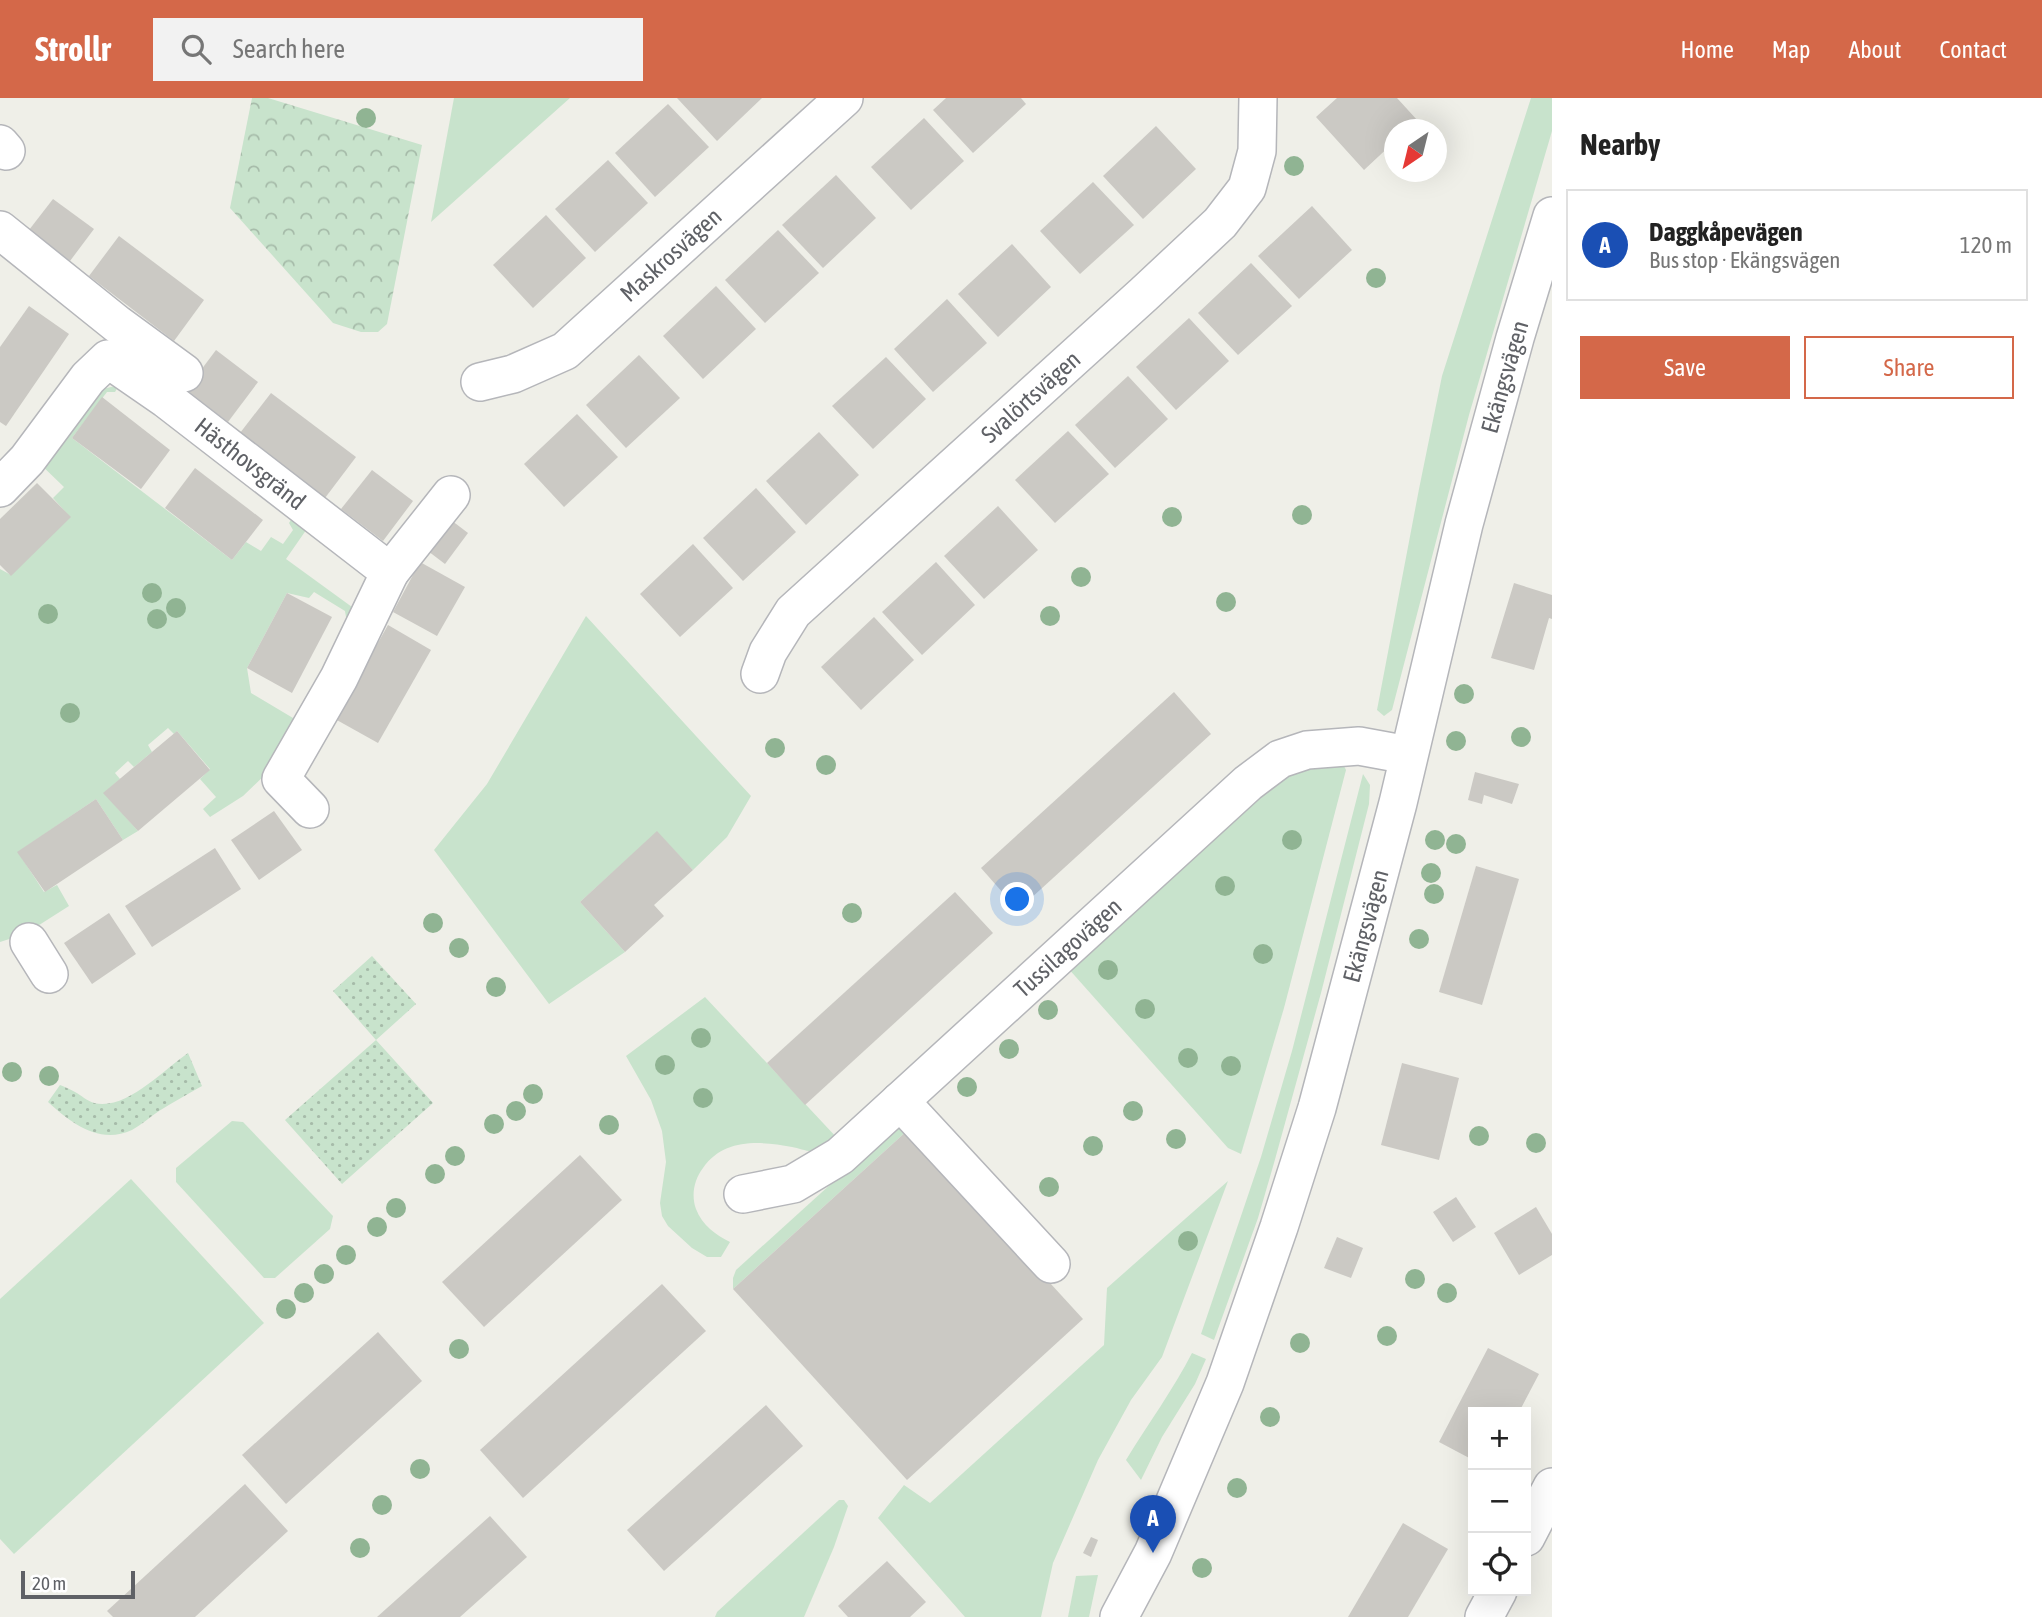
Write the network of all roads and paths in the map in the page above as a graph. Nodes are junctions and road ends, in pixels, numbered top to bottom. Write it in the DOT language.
graph roads {
  1 [pos="844,98"];
  2 [pos="1258,98"];
  3 [pos="1552,216"];
  4 [pos="0,230"];
  5 [pos="117,324"];
  6 [pos="108,359"];
  7 [pos="184,373"];
  8 [pos="480,382"];
  9 [pos="0,488"];
  10 [pos="451,495"];
  11 [pos="390,572"];
  12 [pos="760,674"];
  13 [pos="1408,755"];
  14 [pos="310,809"];
  15 [pos="29,942"];
  16 [pos="49,974"];
  17 [pos="900,1101"];
  18 [pos="743,1194"];
  19 [pos="1051,1264"];
  20 [pos="1552,1487"];
  21 [pos="1528,1533"];
  22 [pos="1495,1596"];
  23 [pos="1119,1617"];
  24 [pos="1484,1617"];
  1 -- 8 [label="street, Maskrosvägen"];
  2 -- 12 [label="street, Svalörtsvägen"];
  3 -- 13 [label="street, Ekängsvägen"];
  4 -- 5 [label="street"];
  5 -- 6 [label="street"];
  5 -- 7 [label="street"];
  6 -- 9 [label="street"];
  6 -- 11 [label="street, Hästhovsgränd"];
  10 -- 11 [label="street"];
  11 -- 14 [label="street"];
  13 -- 17 [label="street, Tussilagovägen"];
  13 -- 23 [label="street, Ekängsvägen"];
  15 -- 16 [label="street"];
  17 -- 18 [label="street, Tussilagovägen"];
  17 -- 19 [label="street"];
  20 -- 21 [label="street"];
  22 -- 24 [label="street"];
}
